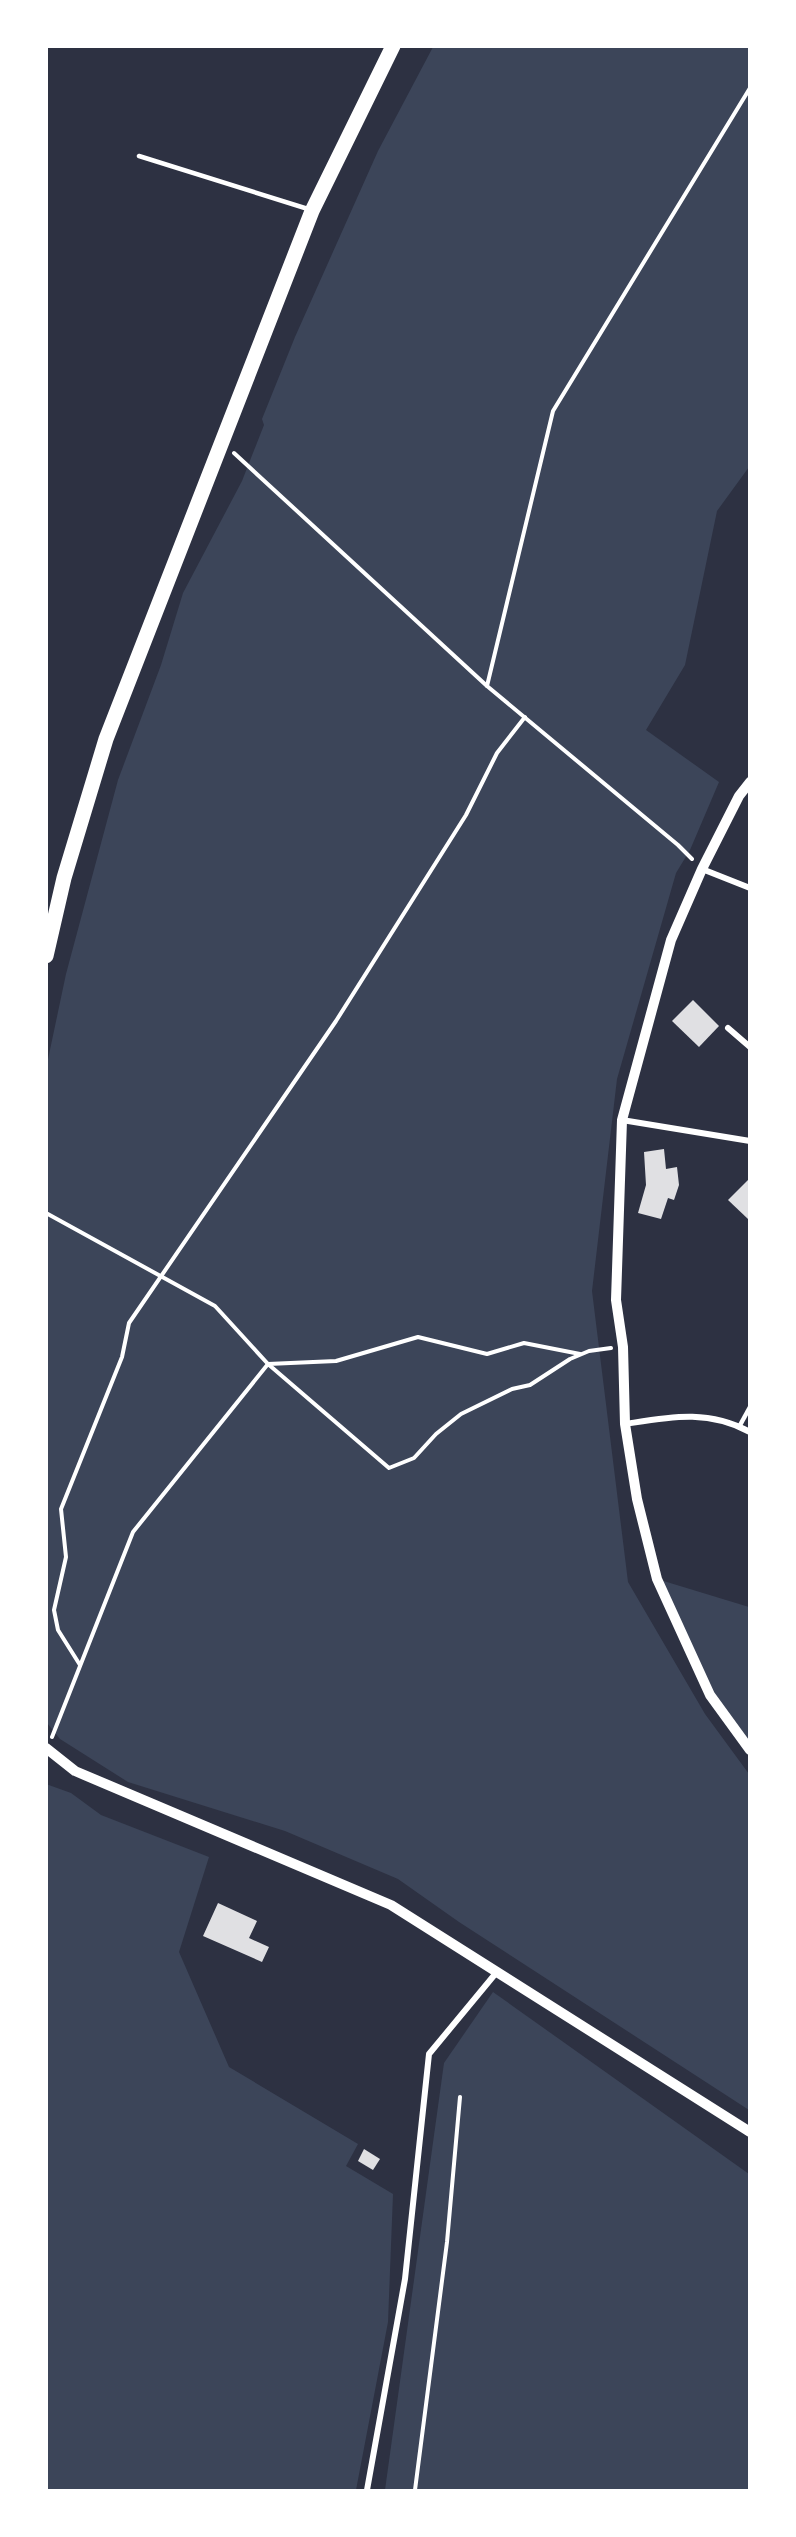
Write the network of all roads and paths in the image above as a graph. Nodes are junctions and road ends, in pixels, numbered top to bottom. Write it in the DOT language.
graph roads {
  1 [pos="393,46"];
  2 [pos="750,88"];
  3 [pos="139,156"];
  4 [pos="312,210"];
  5 [pos="233,452"];
  6 [pos="487,686"];
  7 [pos="525,717"];
  8 [pos="750,782"];
  9 [pos="678,845"];
  10 [pos="702,870"];
  11 [pos="750,888"];
  12 [pos="46,956"];
  13 [pos="728,1028"];
  14 [pos="750,1047"];
  15 [pos="622,1120"];
  16 [pos="750,1141"];
  17 [pos="46,1213"];
  18 [pos="161,1278"];
  19 [pos="623,1347"];
  20 [pos="582,1354"];
  21 [pos="268,1364"];
  22 [pos="750,1407"];
  23 [pos="625,1424"];
  24 [pos="739,1427"];
  25 [pos="750,1432"];
  26 [pos="80,1665"];
  27 [pos="47,1748"];
  28 [pos="750,1750"];
  29 [pos="496,1973"];
  30 [pos="460,2097"];
  31 [pos="750,2132"];
  32 [pos="367,2490"];
  33 [pos="415,2490"];
  1 -- 4 [label="main road"];
  2 -- 6 [label="path"];
  3 -- 4 [label="lane"];
  4 -- 12 [label="main road"];
  5 -- 6 [label="path"];
  6 -- 7 [label="path"];
  7 -- 9 [label="path"];
  7 -- 18 [label="path"];
  8 -- 10 [label="street"];
  10 -- 11 [label="street"];
  10 -- 15 [label="street"];
  13 -- 14 [label="street"];
  15 -- 16 [label="street"];
  15 -- 19 [label="street"];
  17 -- 18 [label="path"];
  18 -- 21 [label="path"];
  18 -- 26 [label="path"];
  19 -- 20 [label="path"];
  19 -- 23 [label="street"];
  20 -- 21 [label="path"];
  20 -- 21 [label="path"];
  21 -- 26 [label="path"];
  22 -- 24 [label="lane"];
  23 -- 24 [label="street"];
  23 -- 28 [label="street"];
  24 -- 25 [label="street"];
  26 -- 27 [label="path"];
  27 -- 29 [label="street"];
  29 -- 31 [label="street"];
  29 -- 32 [label="street"];
  30 -- 33 [label="path"];
}
